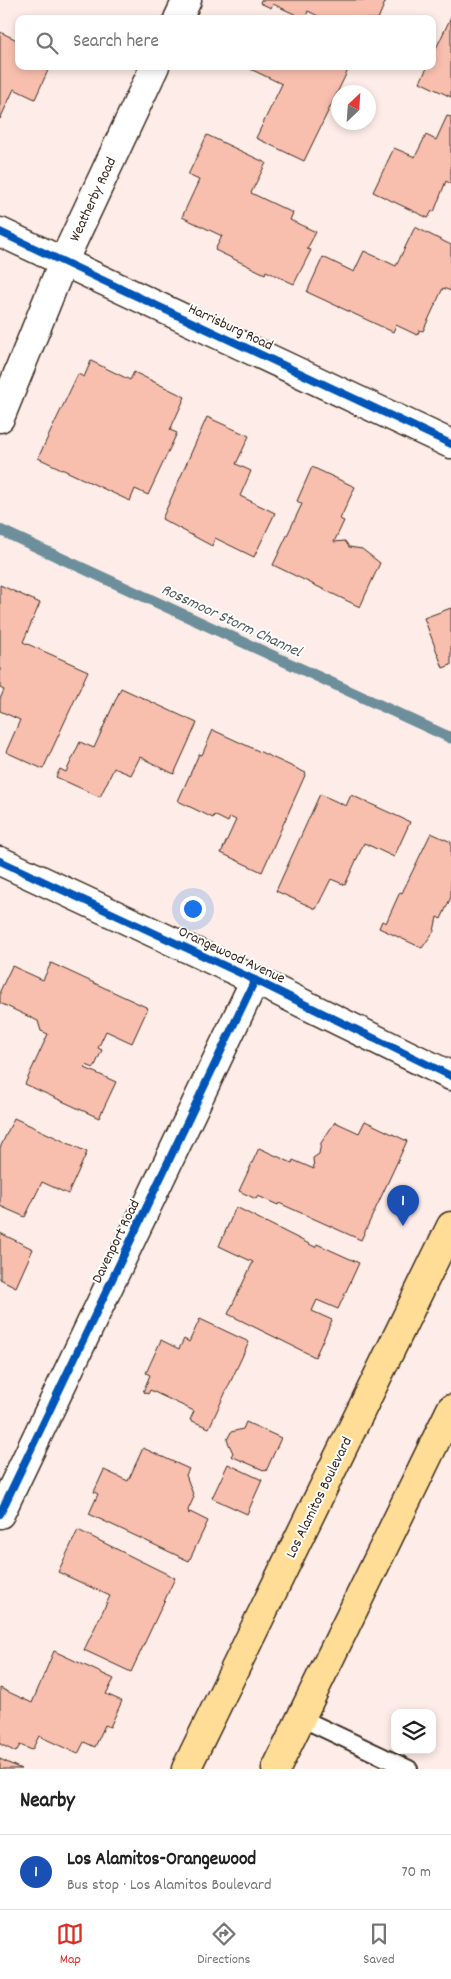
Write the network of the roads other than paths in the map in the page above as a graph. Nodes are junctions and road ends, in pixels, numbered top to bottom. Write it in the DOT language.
graph roads {
  1 [pos="187,0"];
  2 [pos="180,15"];
  3 [pos="153,70"];
  4 [pos="0,232"];
  5 [pos="63,262"];
  6 [pos="0,418"];
  7 [pos="451,444"];
  8 [pos="0,861"];
  9 [pos="256,980"];
  10 [pos="451,1076"];
  11 [pos="451,1226"];
  12 [pos="451,1409"];
  13 [pos="0,1514"];
  14 [pos="301,1718"];
  15 [pos="186,1769"];
  16 [pos="276,1769"];
  17 [pos="409,1769"];
  1 -- 2 [label="street"];
  3 -- 5 [label="street, Weatherby Road"];
  4 -- 5 [label="street, Harrisburg Road"];
  5 -- 6 [label="street, Weatherby Road"];
  5 -- 7 [label="street, Harrisburg Road"];
  8 -- 9 [label="street, Orangewood Avenue"];
  9 -- 10 [label="street, Orangewood Avenue"];
  9 -- 13 [label="street, Davenport Road"];
  11 -- 15 [label="main road, Los Alamitos Boulevard"];
  12 -- 14 [label="main road"];
  14 -- 16 [label="main road"];
  14 -- 17 [label="lane"];
}
